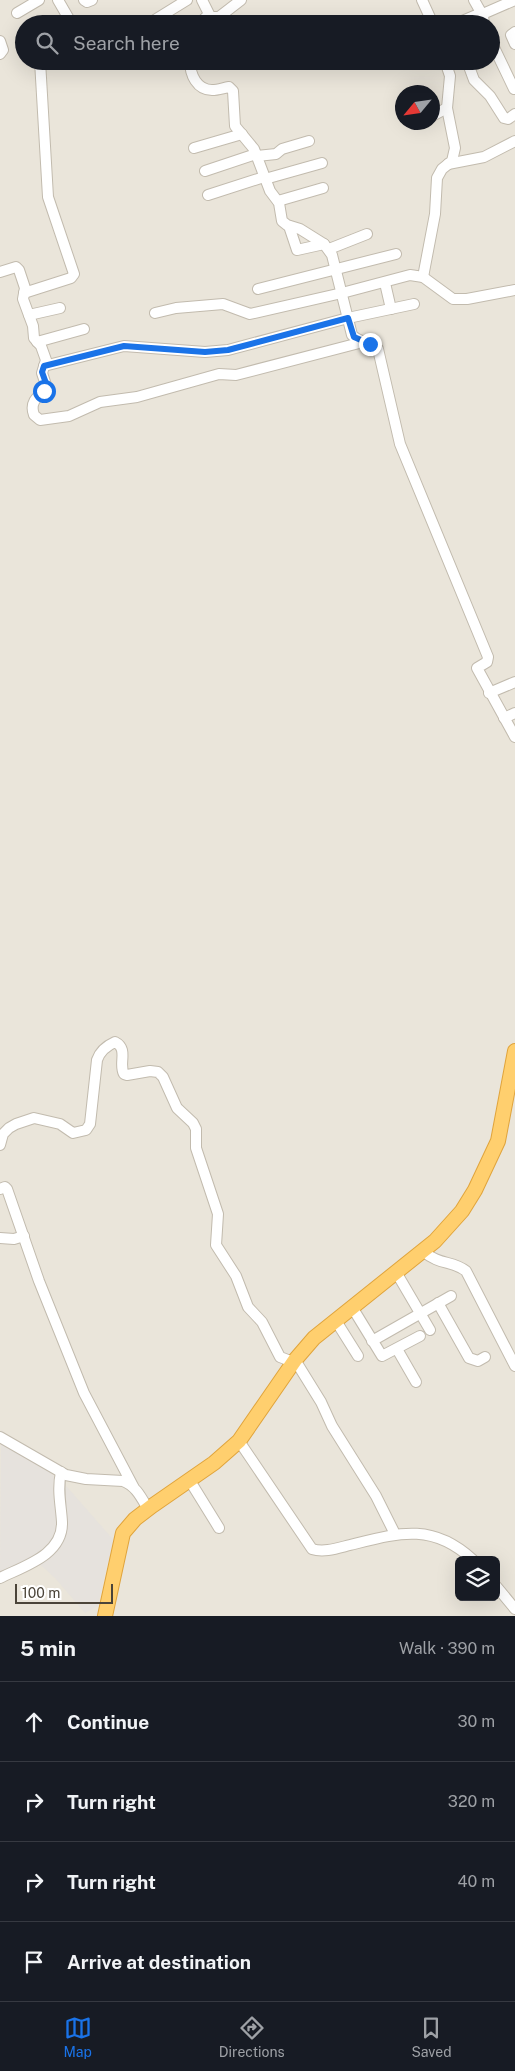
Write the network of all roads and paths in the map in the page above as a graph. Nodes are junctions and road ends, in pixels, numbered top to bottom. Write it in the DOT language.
graph roads {
  1 [pos="39,0"];
  2 [pos="58,0"];
  3 [pos="84,0"];
  4 [pos="92,0"];
  5 [pos="187,0"];
  6 [pos="202,0"];
  7 [pos="241,0"];
  8 [pos="422,0"];
  9 [pos="474,0"];
  10 [pos="515,0"];
  11 [pos="17,13"];
  12 [pos="67,15"];
  13 [pos="163,15"];
  14 [pos="208,15"];
  15 [pos="222,15"];
  16 [pos="429,15"];
  17 [pos="482,15"];
  18 [pos="488,15"];
  19 [pos="515,32"];
  20 [pos="0,41"];
  21 [pos="515,44"];
  22 [pos="0,54"];
  23 [pos="500,60"];
  24 [pos="41,70"];
  25 [pos="190,70"];
  26 [pos="448,70"];
  27 [pos="470,70"];
  28 [pos="514,89"];
  29 [pos="447,108"];
  30 [pos="440,112"];
  31 [pos="515,114"];
  32 [pos="242,134"];
  33 [pos="309,141"];
  34 [pos="515,141"];
  35 [pos="194,148"];
  36 [pos="256,155"];
  37 [pos="322,163"];
  38 [pos="448,164"];
  39 [pos="205,171"];
  40 [pos="264,178"];
  41 [pos="324,188"];
  42 [pos="208,195"];
  43 [pos="278,201"];
  44 [pos="289,226"];
  45 [pos="368,234"];
  46 [pos="326,246"];
  47 [pos="396,254"];
  48 [pos="337,267"];
  49 [pos="0,272"];
  50 [pos="423,277"];
  51 [pos="385,283"];
  52 [pos="258,288"];
  53 [pos="515,290"];
  54 [pos="24,293"];
  55 [pos="342,293"];
  56 [pos="414,304"];
  57 [pos="60,308"];
  58 [pos="391,309"];
  59 [pos="155,313"];
  60 [pos="29,315"];
  61 [pos="348,318"];
  62 [pos="84,329"];
  63 [pos="37,342"];
  64 [pos="363,342"];
  65 [pos="44,366"];
  66 [pos="515,682"];
  67 [pos="489,692"];
  68 [pos="515,713"];
  69 [pos="504,718"];
  70 [pos="515,737"];
  71 [pos="515,1051"];
  72 [pos="0,1144"];
  73 [pos="0,1189"];
  74 [pos="24,1236"];
  75 [pos="0,1238"];
  76 [pos="423,1251"];
  77 [pos="396,1272"];
  78 [pos="451,1296"];
  79 [pos="438,1303"];
  80 [pos="352,1307"];
  81 [pos="421,1314"];
  82 [pos="336,1321"];
  83 [pos="430,1330"];
  84 [pos="420,1336"];
  85 [pos="372,1341"];
  86 [pos="397,1349"];
  87 [pos="358,1356"];
  88 [pos="484,1357"];
  89 [pos="294,1361"];
  90 [pos="515,1366"];
  91 [pos="416,1382"];
  92 [pos="0,1437"];
  93 [pos="239,1441"];
  94 [pos="61,1472"];
  95 [pos="190,1481"];
  96 [pos="133,1486"];
  97 [pos="148,1509"];
  98 [pos="219,1528"];
  99 [pos="395,1534"];
  100 [pos="469,1556"];
  101 [pos="0,1578"];
  102 [pos="500,1591"];
  103 [pos="515,1609"];
  104 [pos="105,1616"];
  1 -- 11 [label="street"];
  2 -- 12 [label="street"];
  3 -- 4 [label="street"];
  5 -- 13 [label="street"];
  6 -- 14 [label="street"];
  7 -- 15 [label="street"];
  8 -- 16 [label="street"];
  9 -- 17 [label="street"];
  10 -- 18 [label="street"];
  19 -- 21 [label="street"];
  20 -- 22 [label="street"];
  23 -- 28 [label="street"];
  24 -- 54 [label="street"];
  25 -- 32 [label="street"];
  26 -- 29 [label="street"];
  27 -- 31 [label="street"];
  29 -- 30 [label="street"];
  29 -- 38 [label="street"];
  32 -- 35 [label="street"];
  32 -- 36 [label="street"];
  33 -- 36 [label="street"];
  34 -- 38 [label="street"];
  36 -- 39 [label="street"];
  36 -- 40 [label="street"];
  37 -- 40 [label="street"];
  38 -- 50 [label="street"];
  40 -- 42 [label="street"];
  40 -- 43 [label="street"];
  41 -- 43 [label="street"];
  43 -- 44 [label="street"];
  44 -- 46 [label="street"];
  44 -- 46 [label="street"];
  45 -- 46 [label="street"];
  46 -- 48 [label="street"];
  47 -- 48 [label="street"];
  48 -- 52 [label="street"];
  48 -- 55 [label="street"];
  49 -- 54 [label="street"];
  50 -- 51 [label="street"];
  50 -- 53 [label="street"];
  51 -- 55 [label="street"];
  51 -- 58 [label="street"];
  54 -- 60 [label="street"];
  55 -- 59 [label="street"];
  55 -- 61 [label="street"];
  56 -- 58 [label="street"];
  57 -- 60 [label="street"];
  58 -- 61 [label="street"];
  60 -- 63 [label="street"];
  61 -- 64 [label="street"];
  61 -- 65 [label="street"];
  62 -- 63 [label="street"];
  63 -- 65 [label="street"];
  64 -- 65 [label="street"];
  64 -- 67 [label="street"];
  66 -- 67 [label="street"];
  67 -- 69 [label="street"];
  68 -- 69 [label="street"];
  69 -- 70 [label="street"];
  71 -- 76 [label="highway"];
  72 -- 89 [label="street"];
  73 -- 74 [label="street"];
  74 -- 75 [label="street"];
  74 -- 96 [label="street"];
  76 -- 77 [label="highway"];
  76 -- 90 [label="street"];
  77 -- 80 [label="highway"];
  77 -- 81 [label="street"];
  78 -- 79 [label="street"];
  79 -- 81 [label="street"];
  79 -- 88 [label="street"];
  80 -- 82 [label="highway"];
  80 -- 85 [label="street"];
  81 -- 83 [label="street"];
  81 -- 85 [label="street"];
  82 -- 87 [label="street"];
  82 -- 89 [label="highway"];
  84 -- 86 [label="street"];
  85 -- 86 [label="street"];
  86 -- 91 [label="street"];
  89 -- 93 [label="highway"];
  89 -- 99 [label="street"];
  92 -- 94 [label="street"];
  93 -- 95 [label="highway"];
  93 -- 99 [label="street"];
  94 -- 96 [label="street"];
  94 -- 101 [label="street"];
  95 -- 97 [label="highway"];
  95 -- 98 [label="street"];
  96 -- 97 [label="street"];
  97 -- 104 [label="highway"];
  99 -- 100 [label="street"];
  102 -- 103 [label="street"];
}
